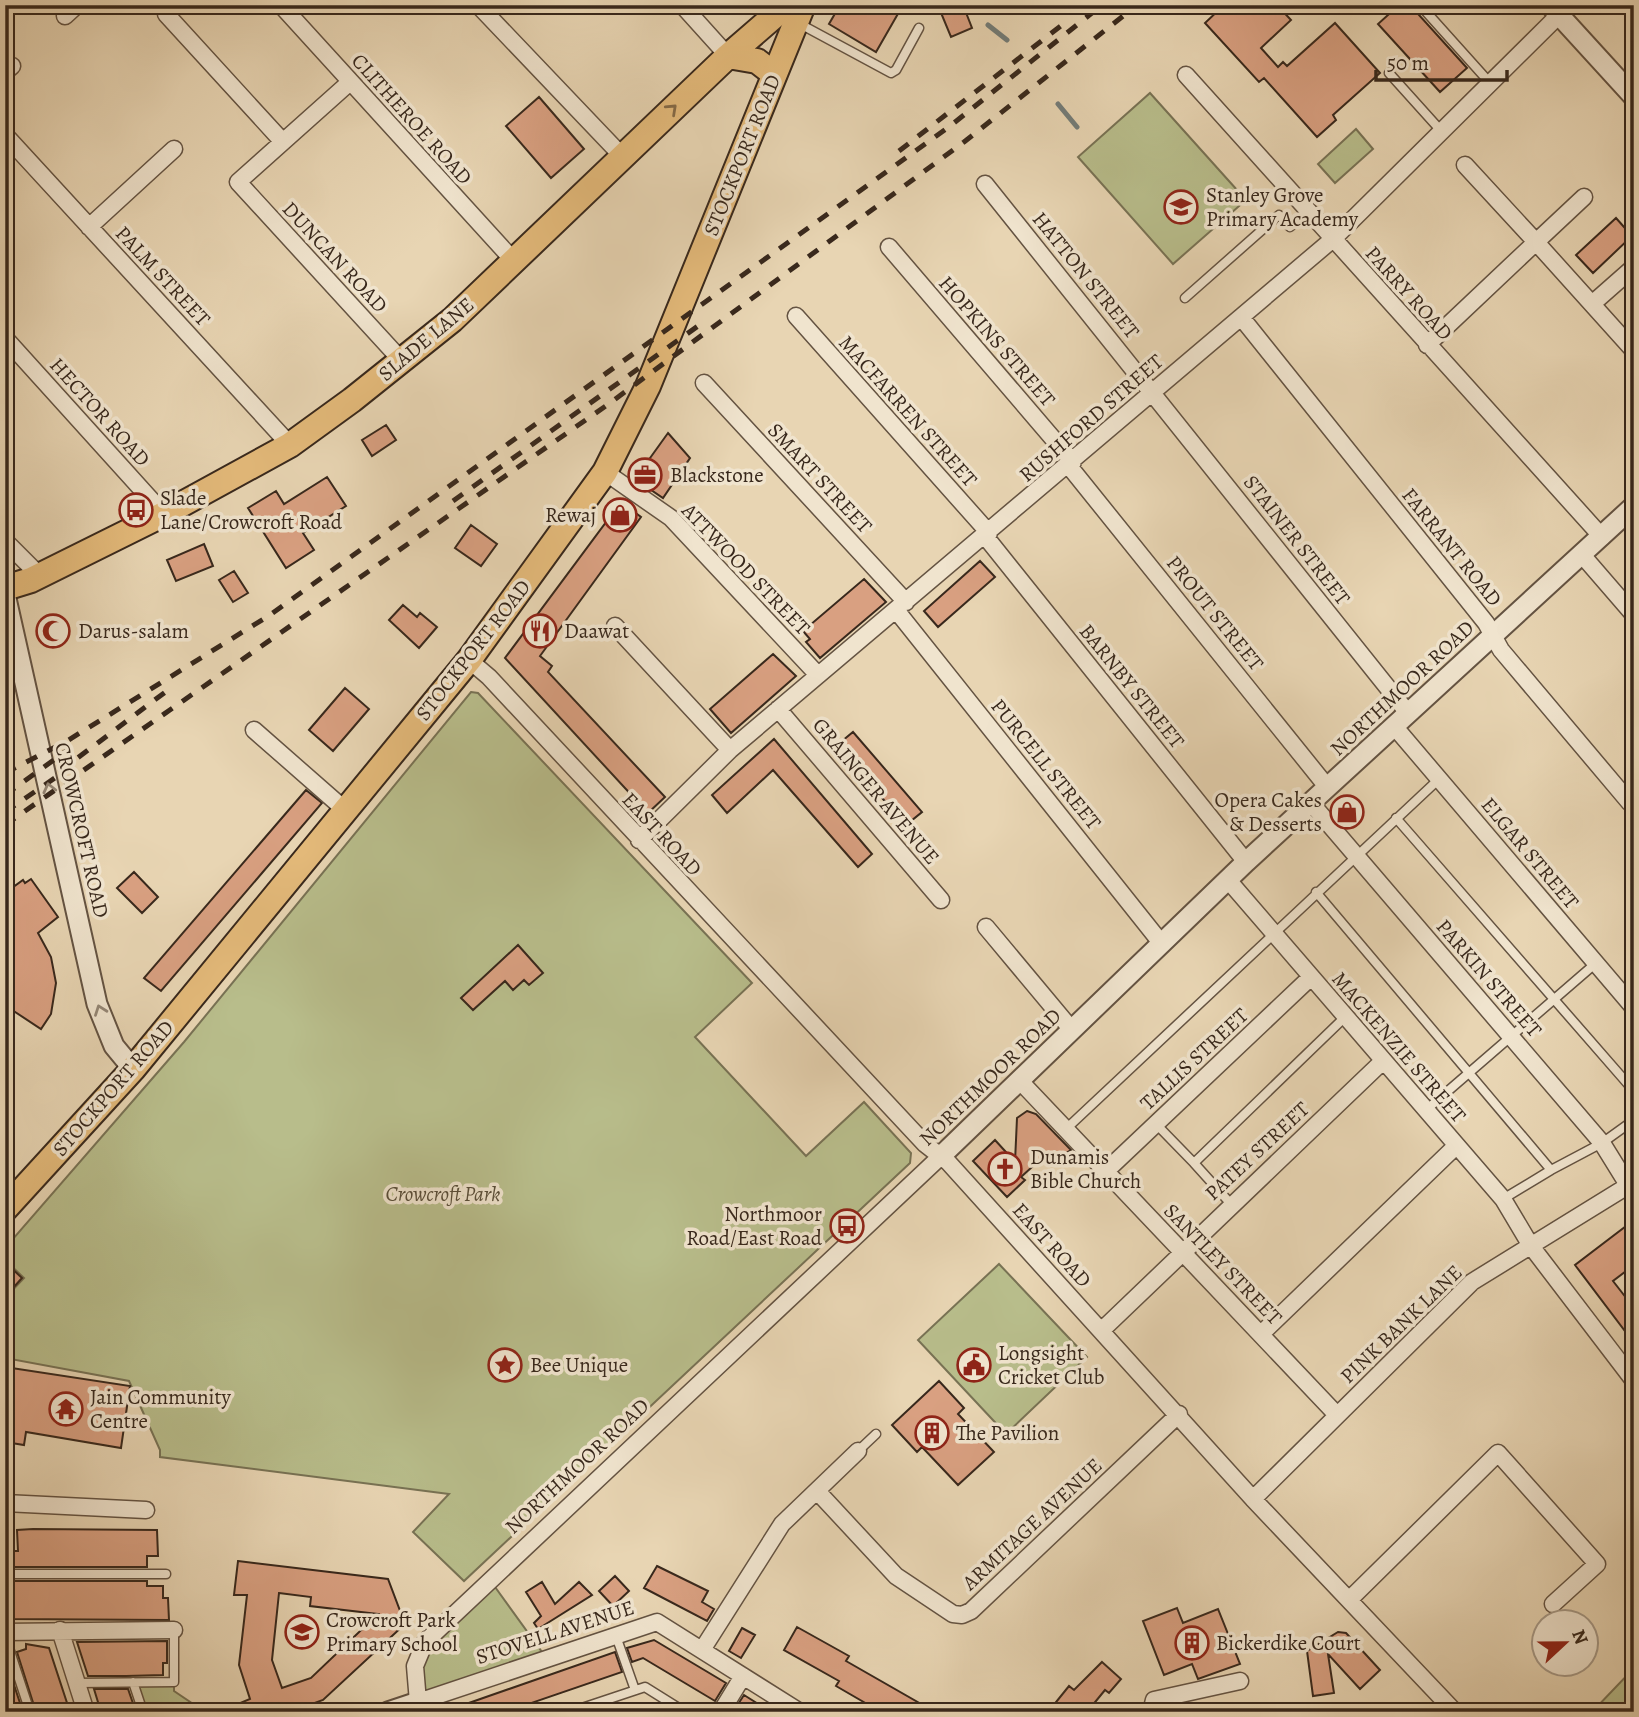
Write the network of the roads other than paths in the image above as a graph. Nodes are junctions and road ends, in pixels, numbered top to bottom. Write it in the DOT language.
graph roads {
  1 [pos="281,5"];
  2 [pos="478,5"];
  3 [pos="682,5"];
  4 [pos="1420,5"];
  5 [pos="1555,10"];
  6 [pos="791,11"];
  7 [pos="166,14"];
  8 [pos="919,28"];
  9 [pos="728,56"];
  10 [pos="1389,73"];
  11 [pos="774,74"];
  12 [pos="1186,75"];
  13 [pos="350,82"];
  14 [pos="1490,83"];
  15 [pos="1634,97"];
  16 [pos="1443,133"];
  17 [pos="5,135"];
  18 [pos="283,142"];
  19 [pos="174,149"];
  20 [pos="622,156"];
  21 [pos="1465,165"];
  22 [pos="985,184"];
  23 [pos="1584,197"];
  24 [pos="1308,211"];
  25 [pos="89,227"];
  26 [pos="1333,239"];
  27 [pos="1536,242"];
  28 [pos="889,247"];
  29 [pos="513,260"];
  30 [pos="1634,267"];
  31 [pos="1185,298"];
  32 [pos="1592,304"];
  33 [pos="796,316"];
  34 [pos="1241,317"];
  35 [pos="5,338"];
  36 [pos="1427,345"];
  37 [pos="1634,351"];
  38 [pos="402,361"];
  39 [pos="704,383"];
  40 [pos="1153,393"];
  41 [pos="290,444"];
  42 [pos="1071,464"];
  43 [pos="605,472"];
  44 [pos="1634,506"];
  45 [pos="164,514"];
  46 [pos="987,535"];
  47 [pos="1602,537"];
  48 [pos="5,541"];
  49 [pos="1583,556"];
  50 [pos="38,575"];
  51 [pos="5,588"];
  52 [pos="5,594"];
  53 [pos="901,606"];
  54 [pos="1634,615"];
  55 [pos="615,626"];
  56 [pos="1492,635"];
  57 [pos="468,660"];
  58 [pos="818,675"];
  59 [pos="779,709"];
  60 [pos="1401,720"];
  61 [pos="254,730"];
  62 [pos="730,750"];
  63 [pos="1439,779"];
  64 [pos="1328,788"];
  65 [pos="1311,803"];
  66 [pos="1630,803"];
  67 [pos="344,809"];
  68 [pos="1396,818"];
  69 [pos="639,840"];
  70 [pos="1356,855"];
  71 [pos="1246,862"];
  72 [pos="1228,880"];
  73 [pos="1316,892"];
  74 [pos="941,900"];
  75 [pos="986,928"];
  76 [pos="1273,933"];
  77 [pos="1163,944"];
  78 [pos="1596,963"];
  79 [pos="1311,977"];
  80 [pos="1554,1000"];
  81 [pos="1634,1008"];
  82 [pos="1345,1017"];
  83 [pos="1072,1030"];
  84 [pos="1511,1036"];
  85 [pos="1383,1061"];
  86 [pos="133,1069"];
  87 [pos="1470,1072"];
  88 [pos="1020,1081"];
  89 [pos="1634,1091"];
  90 [pos="1426,1111"];
  91 [pos="1634,1120"];
  92 [pos="1156,1124"];
  93 [pos="1066,1129"];
  94 [pos="1602,1143"];
  95 [pos="1456,1146"];
  96 [pos="940,1157"];
  97 [pos="1194,1163"];
  98 [pos="1551,1170"];
  99 [pos="1106,1171"];
  100 [pos="1631,1183"];
  101 [pos="1503,1199"];
  102 [pos="9,1201"];
  103 [pos="1231,1204"];
  104 [pos="1531,1246"];
  105 [pos="1182,1251"];
  106 [pos="1101,1331"];
  107 [pos="1261,1335"];
  108 [pos="1634,1381"];
  109 [pos="1179,1414"];
  110 [pos="1337,1415"];
  111 [pos="876,1434"];
  112 [pos="858,1451"];
  113 [pos="817,1491"];
  114 [pos="1253,1499"];
  115 [pos="5,1503"];
  116 [pos="146,1510"];
  117 [pos="5,1574"];
  118 [pos="166,1574"];
  119 [pos="1350,1599"];
  120 [pos="1553,1605"];
  121 [pos="60,1630"];
  122 [pos="174,1630"];
  123 [pos="5,1634"];
  124 [pos="616,1636"];
  125 [pos="702,1650"];
  126 [pos="744,1676"];
  127 [pos="1240,1681"];
  128 [pos="133,1682"];
  129 [pos="77,1683"];
  130 [pos="635,1690"];
  131 [pos="429,1703"];
  132 [pos="1450,1710"];
  133 [pos="30,1712"];
  134 [pos="86,1712"];
  135 [pos="143,1712"];
  136 [pos="388,1712"];
  137 [pos="570,1712"];
  138 [pos="685,1712"];
  139 [pos="721,1712"];
  140 [pos="800,1712"];
  141 [pos="1151,1712"];
  1 -- 13 [label="street, CLITHEROE ROAD"];
  2 -- 20 [label="street"];
  3 -- 9 [label="street"];
  4 -- 14 [label="lane"];
  5 -- 14 [label="street, RUSHFORD STREET"];
  5 -- 15 [label="street"];
  6 -- 8 [label="lane"];
  6 -- 9 [label="main road, SLADE LANE"];
  6 -- 11 [label="main road, STOCKPORT ROAD"];
  7 -- 18 [label="street"];
  9 -- 11 [label="main road"];
  20 -- 9 [label="main road, SLADE LANE, one-way"];
  10 -- 16 [label="lane"];
  11 -- 43 [label="main road, STOCKPORT ROAD"];
  12 -- 24 [label="street, PARRY ROAD"];
  13 -- 18 [label="street"];
  13 -- 29 [label="street, CLITHEROE ROAD"];
  14 -- 16 [label="street, RUSHFORD STREET"];
  16 -- 26 [label="street, RUSHFORD STREET"];
  17 -- 25 [label="street, PALM STREET"];
  18 -- 38 [label="street, DUNCAN ROAD"];
  19 -- 25 [label="street"];
  20 -- 29 [label="main road, SLADE LANE"];
  21 -- 27 [label="street"];
  22 -- 40 [label="street, HATTON STREET"];
  23 -- 27 [label="street"];
  24 -- 26 [label="street, PARRY ROAD"];
  24 -- 31 [label="lane"];
  25 -- 41 [label="street, PALM STREET"];
  26 -- 34 [label="street, RUSHFORD STREET"];
  26 -- 36 [label="street, PARRY ROAD"];
  27 -- 32 [label="street"];
  27 -- 36 [label="street"];
  28 -- 42 [label="street, HOPKINS STREET"];
  29 -- 38 [label="main road, SLADE LANE"];
  30 -- 32 [label="street"];
  32 -- 37 [label="street"];
  33 -- 46 [label="street, MACFARREN STREET"];
  34 -- 40 [label="street, RUSHFORD STREET"];
  34 -- 56 [label="street, FARRANT ROAD"];
  35 -- 45 [label="street, HECTOR ROAD"];
  36 -- 47 [label="street, PARRY ROAD"];
  38 -- 41 [label="main road, SLADE LANE"];
  39 -- 53 [label="street, SMART STREET"];
  40 -- 42 [label="street, RUSHFORD STREET"];
  40 -- 60 [label="street, STAINER STREET"];
  41 -- 45 [label="main road, SLADE LANE"];
  42 -- 46 [label="street, RUSHFORD STREET"];
  42 -- 64 [label="street, PROUT STREET"];
  43 -- 57 [label="main road, STOCKPORT ROAD"];
  43 -- 58 [label="street, ATTWOOD STREET"];
  44 -- 47 [label="street, NORTHMOOR ROAD"];
  45 -- 50 [label="main road, SLADE LANE"];
  46 -- 53 [label="street, RUSHFORD STREET"];
  46 -- 71 [label="street, BARNBY STREET"];
  47 -- 49 [label="street, NORTHMOOR ROAD"];
  48 -- 50 [label="street"];
  49 -- 54 [label="street"];
  49 -- 56 [label="street, NORTHMOOR ROAD"];
  50 -- 51 [label="main road, SLADE LANE"];
  86 -- 52 [label="street, CROWCROFT ROAD, one-way"];
  53 -- 58 [label="street, RUSHFORD STREET"];
  53 -- 77 [label="street, PURCELL STREET"];
  55 -- 62 [label="street"];
  56 -- 60 [label="street, NORTHMOOR ROAD"];
  56 -- 66 [label="street, FARRANT ROAD"];
  57 -- 67 [label="main road, STOCKPORT ROAD"];
  57 -- 69 [label="street, EAST ROAD"];
  58 -- 59 [label="street, RUSHFORD STREET"];
  59 -- 62 [label="street, RUSHFORD STREET"];
  59 -- 74 [label="street, GRAINGER AVENUE"];
  60 -- 63 [label="street, ELGAR STREET"];
  60 -- 64 [label="street, NORTHMOOR ROAD"];
  61 -- 67 [label="street"];
  62 -- 69 [label="street, RUSHFORD STREET"];
  63 -- 68 [label="lane"];
  63 -- 78 [label="street, ELGAR STREET"];
  64 -- 65 [label="street, NORTHMOOR ROAD"];
  65 -- 70 [label="street, PARKIN STREET"];
  65 -- 71 [label="street, NORTHMOOR ROAD"];
  67 -- 86 [label="main road, STOCKPORT ROAD"];
  68 -- 70 [label="lane"];
  68 -- 80 [label="lane"];
  69 -- 96 [label="street, EAST ROAD"];
  70 -- 73 [label="lane"];
  70 -- 84 [label="street, PARKIN STREET"];
  71 -- 72 [label="street, NORTHMOOR ROAD"];
  72 -- 76 [label="street, MACKENZIE STREET"];
  72 -- 77 [label="street, NORTHMOOR ROAD"];
  73 -- 76 [label="lane"];
  73 -- 87 [label="lane"];
  75 -- 83 [label="street"];
  76 -- 79 [label="street, MACKENZIE STREET"];
  76 -- 93 [label="lane"];
  77 -- 83 [label="street, NORTHMOOR ROAD"];
  78 -- 80 [label="lane"];
  78 -- 81 [label="street, ELGAR STREET"];
  79 -- 82 [label="street, MACKENZIE STREET"];
  79 -- 92 [label="street, TALLIS STREET"];
  80 -- 84 [label="lane"];
  80 -- 89 [label="lane"];
  82 -- 85 [label="street, MACKENZIE STREET"];
  82 -- 97 [label="lane"];
  83 -- 88 [label="street, NORTHMOOR ROAD"];
  84 -- 87 [label="lane"];
  84 -- 94 [label="street, PARKIN STREET"];
  85 -- 90 [label="street, MACKENZIE STREET"];
  85 -- 103 [label="street, PATEY STREET"];
  86 -- 102 [label="main road, STOCKPORT ROAD"];
  87 -- 90 [label="lane"];
  87 -- 98 [label="lane"];
  88 -- 93 [label="street, SANTLEY STREET"];
  88 -- 96 [label="street, NORTHMOOR ROAD"];
  90 -- 95 [label="street, MACKENZIE STREET"];
  91 -- 94 [label="lane"];
  92 -- 97 [label="lane"];
  92 -- 99 [label="street, TALLIS STREET"];
  93 -- 99 [label="street, SANTLEY STREET"];
  94 -- 98 [label="lane"];
  94 -- 100 [label="street, PARKIN STREET"];
  95 -- 101 [label="street, MACKENZIE STREET"];
  95 -- 107 [label="street"];
  96 -- 106 [label="street, EAST ROAD"];
  96 -- 131 [label="street, NORTHMOOR ROAD"];
  97 -- 103 [label="lane"];
  98 -- 101 [label="lane"];
  99 -- 105 [label="street, SANTLEY STREET"];
  100 -- 104 [label="street, PINK BANK LANE"];
  101 -- 104 [label="street, MACKENZIE STREET"];
  103 -- 105 [label="street, PATEY STREET"];
  104 -- 108 [label="street, MACKENZIE STREET"];
  104 -- 110 [label="street, PINK BANK LANE"];
  105 -- 106 [label="street, PATEY STREET"];
  105 -- 107 [label="street, SANTLEY STREET"];
  106 -- 109 [label="street, EAST ROAD"];
  107 -- 110 [label="street, SANTLEY STREET"];
  109 -- 113 [label="street, ARMITAGE AVENUE"];
  109 -- 114 [label="street, EAST ROAD"];
  110 -- 114 [label="street, PINK BANK LANE"];
  111 -- 112 [label="lane"];
  112 -- 113 [label="street"];
  113 -- 125 [label="street"];
  114 -- 119 [label="street, EAST ROAD"];
  115 -- 116 [label="street"];
  117 -- 118 [label="lane"];
  119 -- 120 [label="street"];
  119 -- 132 [label="street, EAST ROAD"];
  121 -- 122 [label="street"];
  121 -- 123 [label="street"];
  121 -- 129 [label="street"];
  122 -- 128 [label="lane"];
  123 -- 133 [label="lane"];
  124 -- 125 [label="street, STOVELL AVENUE"];
  124 -- 130 [label="lane"];
  124 -- 131 [label="street, STOVELL AVENUE"];
  125 -- 126 [label="street"];
  126 -- 139 [label="street"];
  126 -- 140 [label="street"];
  127 -- 141 [label="street"];
  128 -- 129 [label="lane"];
  128 -- 135 [label="lane"];
  129 -- 134 [label="street"];
  130 -- 137 [label="lane"];
  130 -- 138 [label="lane"];
  131 -- 136 [label="street, STOVELL AVENUE"];
}
